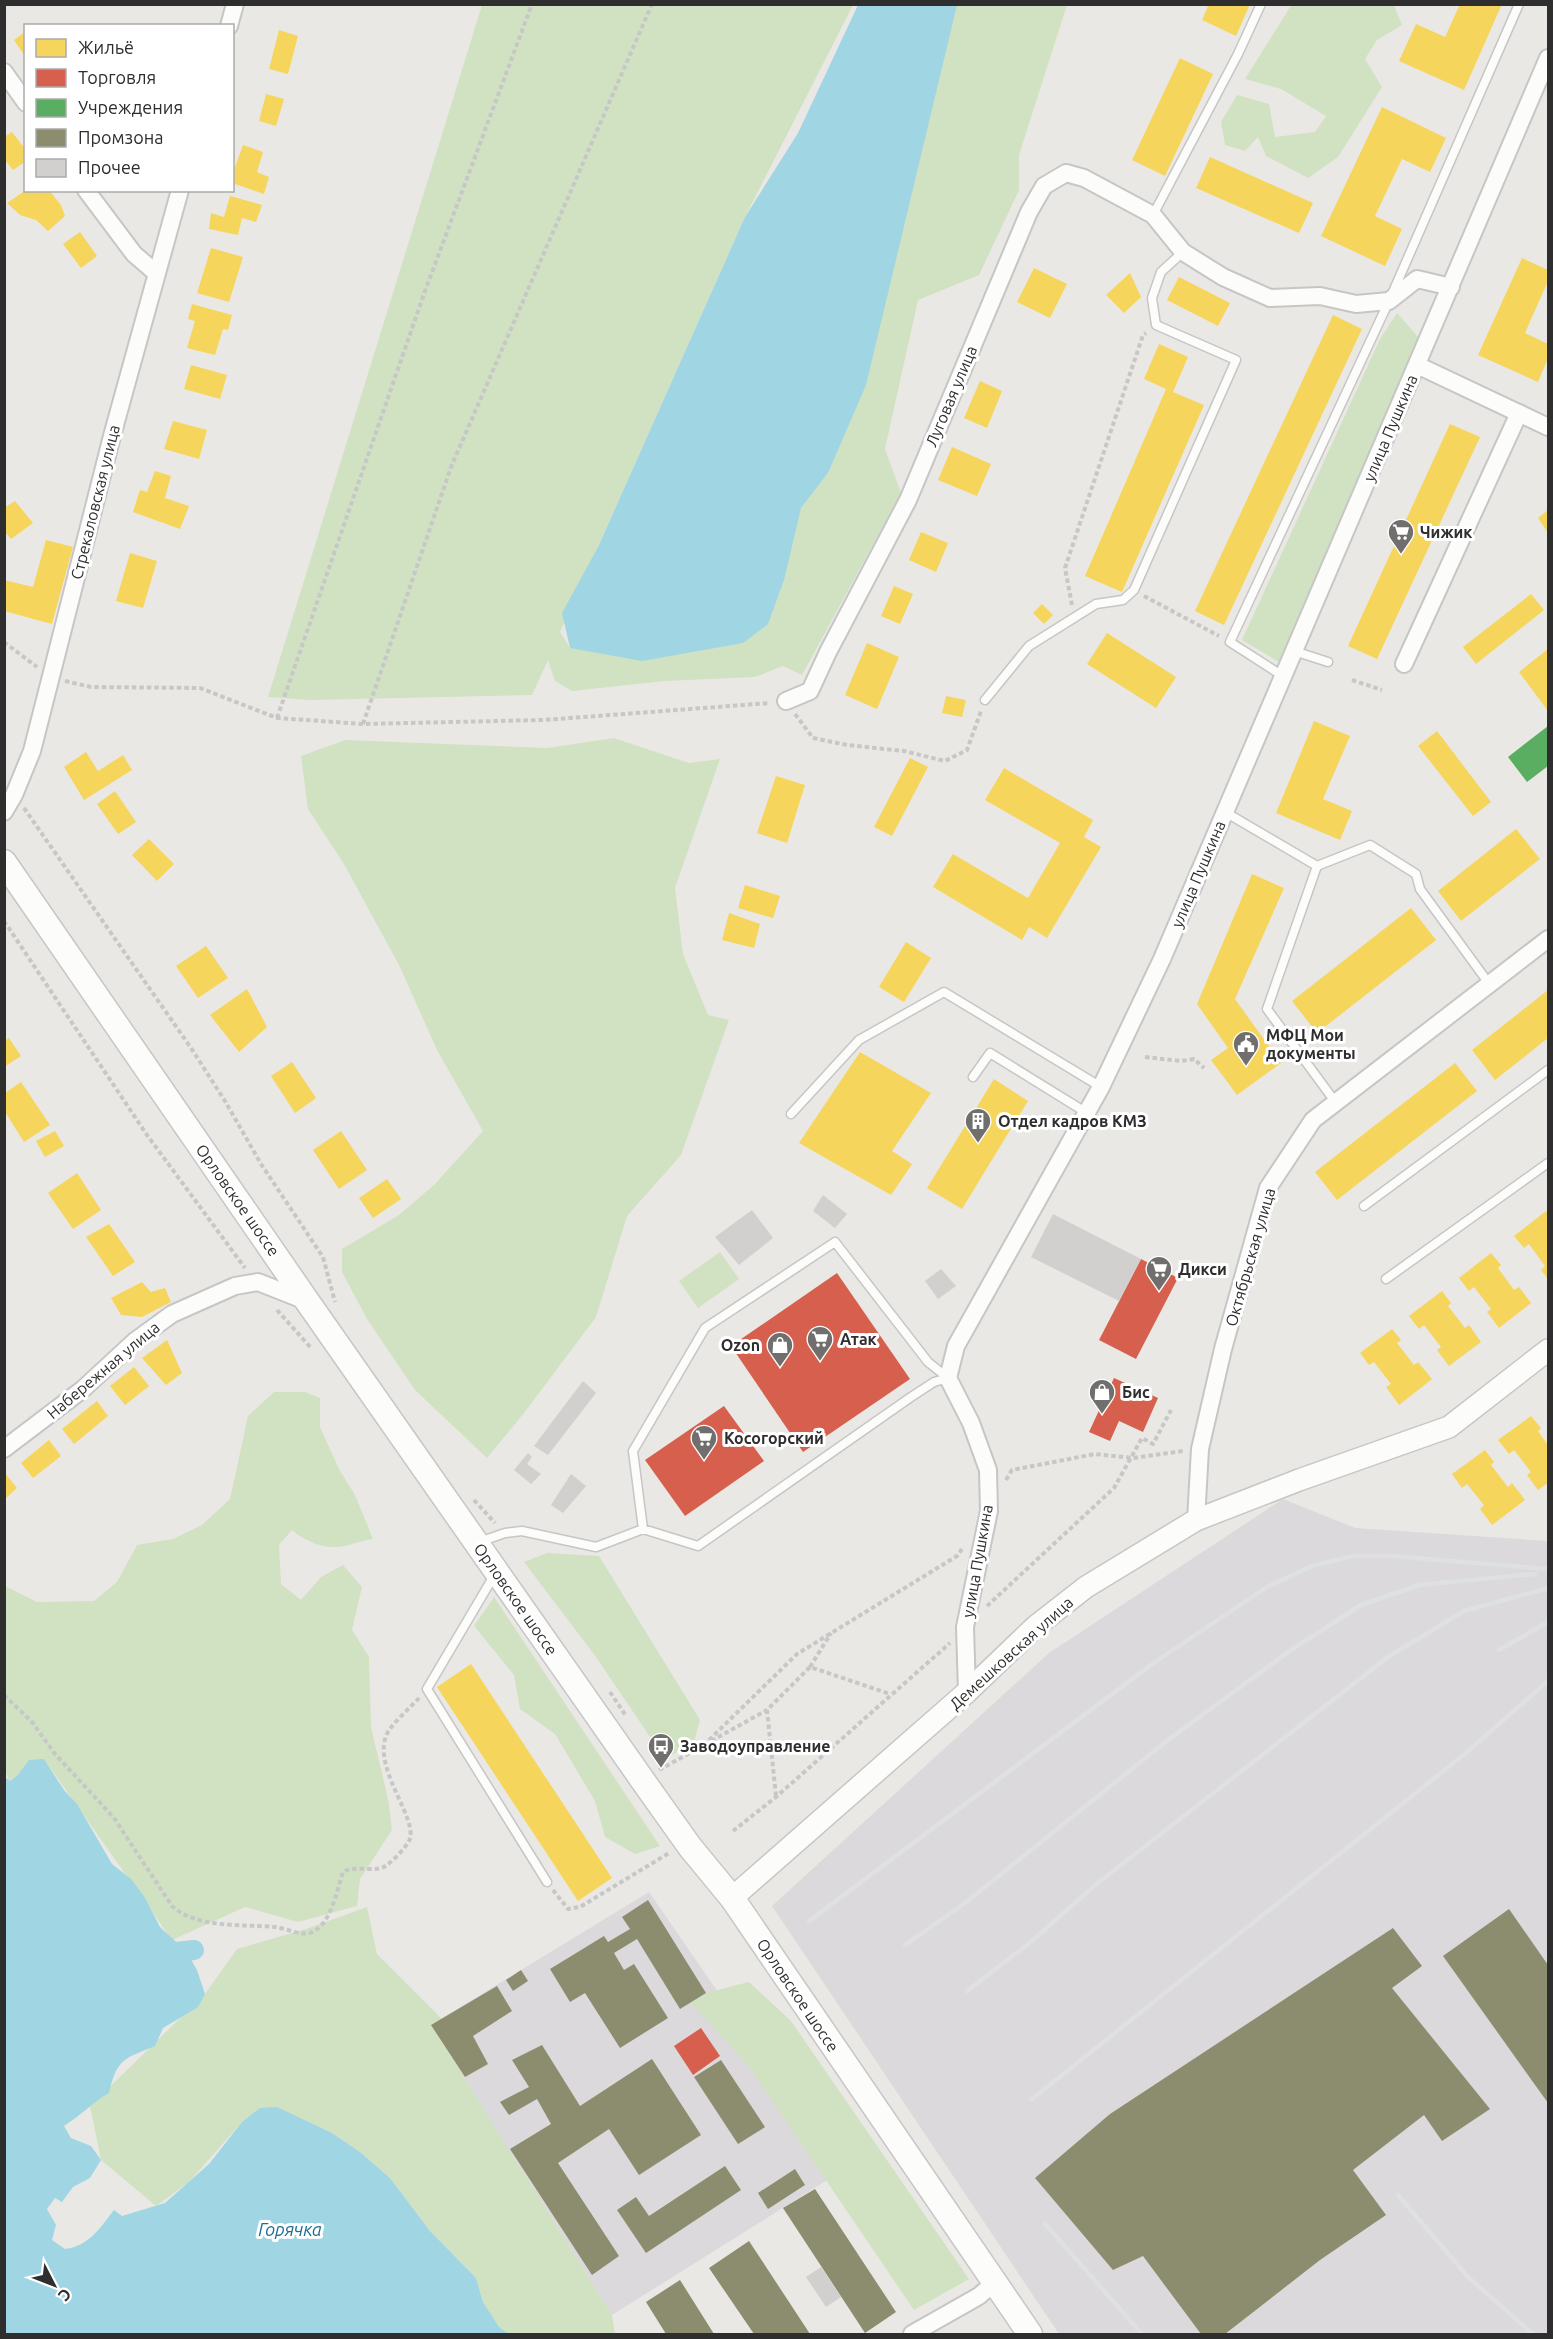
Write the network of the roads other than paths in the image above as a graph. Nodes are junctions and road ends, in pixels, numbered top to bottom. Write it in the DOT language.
graph roads {
  1 [pos="235,4"];
  2 [pos="1261,4"];
  3 [pos="1519,4"];
  4 [pos="230,24"];
  5 [pos="1548,58"];
  6 [pos="4,72"];
  7 [pos="24,101"];
  8 [pos="88,192"];
  9 [pos="179,192"];
  10 [pos="1153,215"];
  11 [pos="1183,252"];
  12 [pos="156,273"];
  13 [pos="1451,287"];
  14 [pos="1389,301"];
  15 [pos="1417,365"];
  16 [pos="1519,413"];
  17 [pos="1548,427"];
  18 [pos="1294,651"];
  19 [pos="1328,662"];
  20 [pos="1404,664"];
  21 [pos="1283,676"];
  22 [pos="985,700"];
  23 [pos="786,701"];
  24 [pos="4,812"];
  25 [pos="1225,812"];
  26 [pos="4,862"];
  27 [pos="1317,866"];
  28 [pos="1548,939"];
  29 [pos="1490,986"];
  30 [pos="1548,1070"];
  31 [pos="973,1077"];
  32 [pos="1101,1087"];
  33 [pos="1336,1102"];
  34 [pos="1087,1113"];
  35 [pos="791,1114"];
  36 [pos="1548,1163"];
  37 [pos="1364,1206"];
  38 [pos="1386,1279"];
  39 [pos="307,1301"];
  40 [pos="1548,1350"];
  41 [pos="948,1378"];
  42 [pos="4,1449"];
  43 [pos="1196,1520"];
  44 [pos="643,1529"];
  45 [pos="478,1543"];
  46 [pos="496,1571"];
  47 [pos="967,1692"];
  48 [pos="546,1882"];
  49 [pos="732,1898"];
  50 [pos="994,2283"];
  51 [pos="912,2334"];
  52 [pos="1030,2334"];
  1 -- 4 [label="street"];
  2 -- 10 [label="lane"];
  3 -- 14 [label="lane"];
  5 -- 13 [label="street, улица Пушкина"];
  6 -- 7 [label="street"];
  8 -- 12 [label="street"];
  9 -- 12 [label="street, Стрекаловская улица"];
  10 -- 11 [label="street, Луговая улица"];
  10 -- 23 [label="street, Луговая улица"];
  11 -- 14 [label="street, Луговая улица"];
  11 -- 22 [label="lane"];
  12 -- 24 [label="street, Стрекаловская улица"];
  13 -- 14 [label="street"];
  13 -- 15 [label="street, улица Пушкина"];
  14 -- 21 [label="lane"];
  15 -- 16 [label="street"];
  15 -- 18 [label="street, улица Пушкина"];
  16 -- 17 [label="street"];
  16 -- 20 [label="street"];
  18 -- 19 [label="lane"];
  18 -- 21 [label="street, улица Пушкина"];
  21 -- 25 [label="street, улица Пушкина"];
  25 -- 27 [label="lane"];
  25 -- 32 [label="street, улица Пушкина"];
  26 -- 39 [label="main road, Орловское шоссе"];
  27 -- 29 [label="lane"];
  27 -- 33 [label="lane"];
  28 -- 29 [label="street, Октябрьская улица"];
  29 -- 33 [label="street, Октябрьская улица"];
  30 -- 37 [label="lane"];
  31 -- 34 [label="lane"];
  32 -- 34 [label="street, улица Пушкина"];
  32 -- 35 [label="lane"];
  33 -- 43 [label="street, Октябрьская улица"];
  34 -- 41 [label="street, улица Пушкина"];
  36 -- 38 [label="lane"];
  39 -- 42 [label="street, Набережная улица"];
  39 -- 45 [label="main road, Орловское шоссе"];
  40 -- 43 [label="street, Демешковская улица"];
  41 -- 44 [label="lane"];
  41 -- 44 [label="lane"];
  41 -- 47 [label="street, улица Пушкина"];
  43 -- 47 [label="street, Демешковская улица"];
  44 -- 45 [label="lane"];
  45 -- 46 [label="main road, Орловское шоссе"];
  46 -- 48 [label="lane"];
  46 -- 49 [label="main road, Орловское шоссе"];
  47 -- 49 [label="street, Демешковская улица"];
  49 -- 50 [label="main road, Орловское шоссе"];
  50 -- 51 [label="street"];
  50 -- 52 [label="main road, Орловское шоссе"];
}
